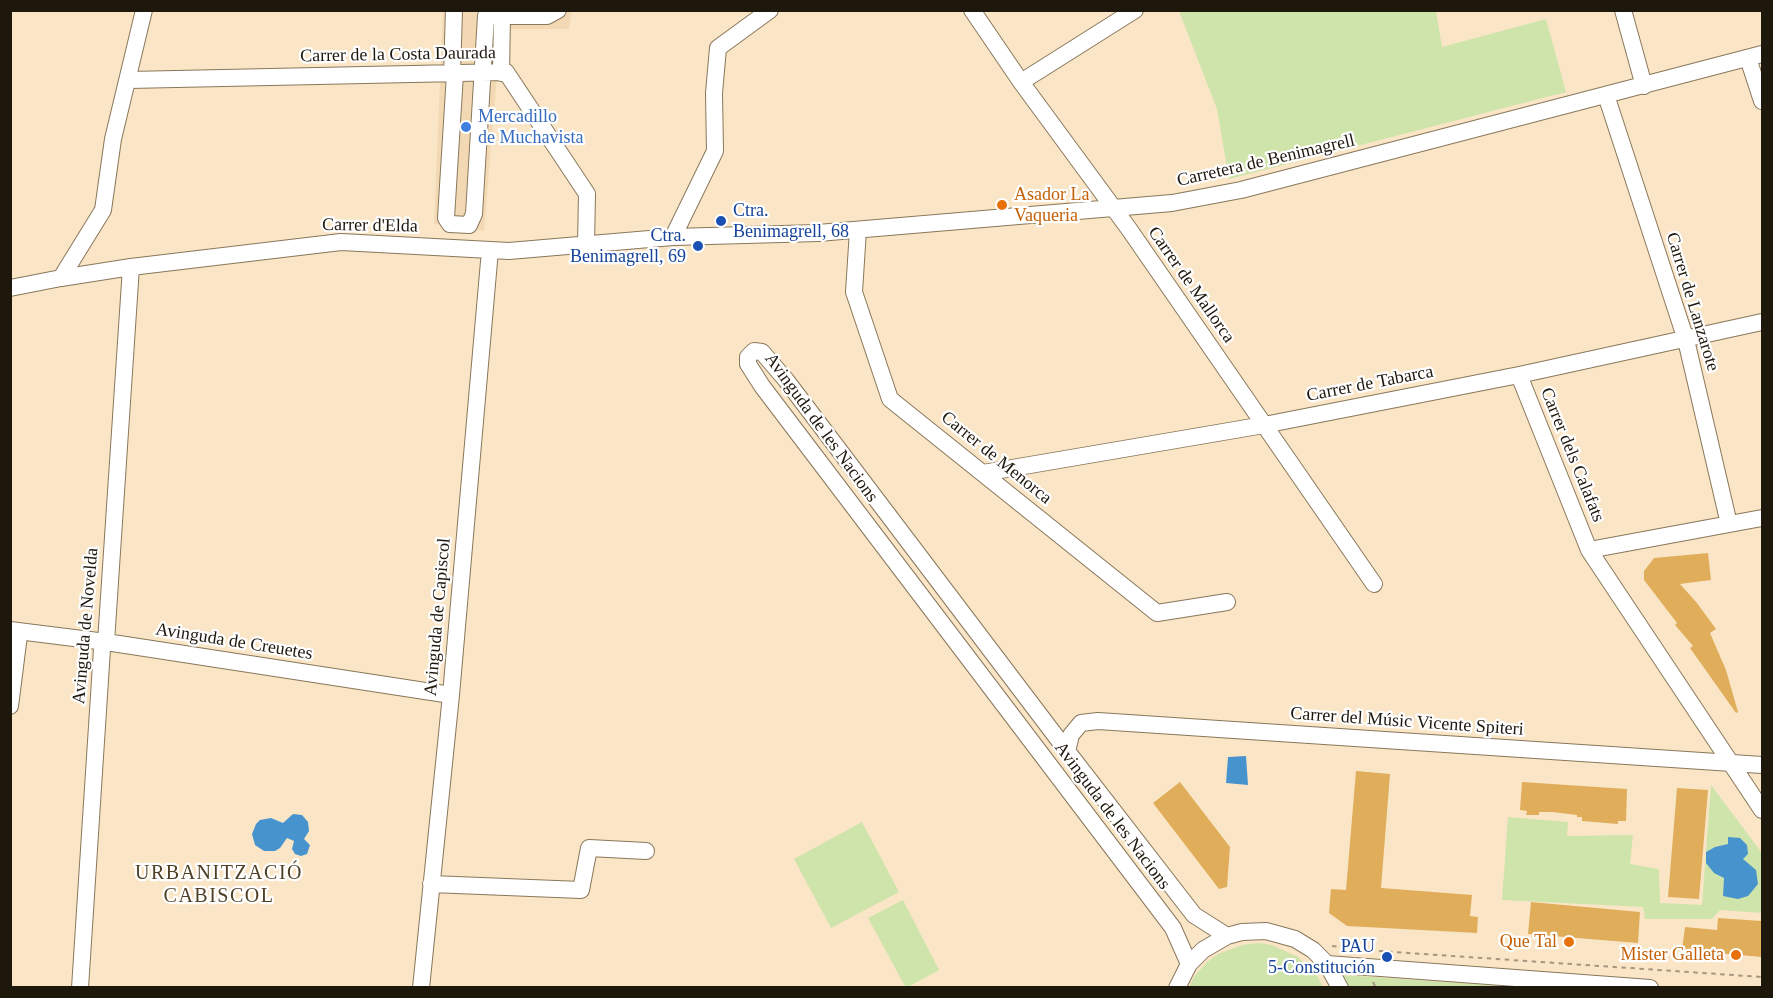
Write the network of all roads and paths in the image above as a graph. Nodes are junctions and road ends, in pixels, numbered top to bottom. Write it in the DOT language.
graph roads {
  1 [pos="144,10"];
  2 [pos="454,10"];
  3 [pos="558,10"];
  4 [pos="770,10"];
  5 [pos="972,10"];
  6 [pos="1136,10"];
  7 [pos="1623,10"];
  8 [pos="491,14"];
  9 [pos="1755,56"];
  10 [pos="501,72"];
  11 [pos="484,73"];
  12 [pos="453,74"];
  13 [pos="129,80"];
  14 [pos="1021,82"];
  15 [pos="1644,86"];
  16 [pos="1606,95"];
  17 [pos="1762,101"];
  18 [pos="1113,209"];
  19 [pos="858,230"];
  20 [pos="694,236"];
  21 [pos="673,237"];
  22 [pos="586,245"];
  23 [pos="490,250"];
  24 [pos="131,267"];
  25 [pos="61,278"];
  26 [pos="10,288"];
  27 [pos="1762,322"];
  28 [pos="1686,340"];
  29 [pos="1519,375"];
  30 [pos="1264,425"];
  31 [pos="983,473"];
  32 [pos="1762,518"];
  33 [pos="1729,524"];
  34 [pos="1589,550"];
  35 [pos="1374,585"];
  36 [pos="1227,602"];
  37 [pos="14,631"];
  38 [pos="106,642"];
  39 [pos="451,695"];
  40 [pos="10,706"];
  41 [pos="1067,751"];
  42 [pos="1730,763"];
  43 [pos="1762,765"];
  44 [pos="1762,810"];
  45 [pos="646,850"];
  46 [pos="431,884"];
  47 [pos="1227,936"];
  48 [pos="1327,942"];
  49 [pos="1189,964"];
  50 [pos="1327,964"];
  51 [pos="1762,977"];
  52 [pos="1373,982"];
  53 [pos="80,987"];
  54 [pos="421,987"];
  55 [pos="1177,987"];
  56 [pos="1340,987"];
  57 [pos="1376,987"];
  58 [pos="1650,987"];
  1 -- 13 [label="street"];
  2 -- 12 [label="street"];
  3 -- 8 [label="street"];
  4 -- 21 [label="street"];
  5 -- 14 [label="street, Carrer de Mallorca"];
  6 -- 14 [label="street"];
  7 -- 15 [label="street"];
  8 -- 10 [label="street"];
  8 -- 11 [label="street"];
  9 -- 15 [label="street, Carretera de Benimagrell"];
  9 -- 17 [label="street"];
  10 -- 11 [label="street, Carrer de la Costa Daurada"];
  10 -- 22 [label="street, Carrer de la Costa Daurada"];
  11 -- 12 [label="street, Carrer de la Costa Daurada"];
  11 -- 12 [label="street"];
  12 -- 13 [label="street, Carrer de la Costa Daurada"];
  13 -- 25 [label="street"];
  14 -- 18 [label="street, Carrer de Mallorca"];
  15 -- 16 [label="street, Carretera de Benimagrell"];
  16 -- 18 [label="street, Carretera de Benimagrell"];
  16 -- 28 [label="street, Carrer de Lanzarote"];
  18 -- 19 [label="street, Carretera de Benimagrell"];
  18 -- 30 [label="street, Carrer de Mallorca"];
  19 -- 20 [label="street, Carretera de Benimagrell"];
  19 -- 31 [label="street, Carrer de Menorca"];
  20 -- 21 [label="street, Carrer d'Elda"];
  21 -- 22 [label="street, Carrer d'Elda"];
  22 -- 23 [label="street, Carrer d'Elda"];
  23 -- 24 [label="street, Carrer d'Elda"];
  23 -- 39 [label="street, Avinguda de Capiscol"];
  24 -- 25 [label="street, Carrer d'Elda"];
  24 -- 38 [label="street, Avinguda de Novelda"];
  25 -- 26 [label="street, Carrer d'Elda"];
  27 -- 28 [label="street, Carrer de Tabarca"];
  28 -- 29 [label="street, Carrer de Tabarca"];
  28 -- 33 [label="street, Carrer de Lanzarote"];
  29 -- 30 [label="street, Carrer de Tabarca"];
  29 -- 34 [label="street, Carrer dels Calafats"];
  30 -- 31 [label="street, Carrer de Tabarca"];
  30 -- 35 [label="street, Carrer de Mallorca"];
  31 -- 36 [label="street, Carrer de Menorca"];
  32 -- 33 [label="street"];
  33 -- 34 [label="street"];
  34 -- 42 [label="street, Carrer dels Calafats"];
  37 -- 38 [label="street, Avinguda de Creuetes"];
  37 -- 40 [label="street"];
  38 -- 39 [label="street, Avinguda de Creuetes"];
  38 -- 53 [label="street, Avinguda de Novelda"];
  39 -- 46 [label="street, Avinguda de Capiscol"];
  41 -- 42 [label="street, Carrer del Músic Vicente Spiteri"];
  41 -- 47 [label="street, Avinguda de les Nacions"];
  41 -- 49 [label="street, Avinguda de les Nacions"];
  42 -- 43 [label="street, Carrer del Músic Vicente Spiteri"];
  42 -- 44 [label="street, Carrer dels Calafats"];
  45 -- 46 [label="street"];
  46 -- 54 [label="street, Avinguda de Capiscol"];
  47 -- 49 [label="street"];
  47 -- 50 [label="street"];
  48 -- 51 [label="path"];
  49 -- 55 [label="street"];
  50 -- 56 [label="street"];
  50 -- 58 [label="street"];
  52 -- 57 [label="path"];
}
